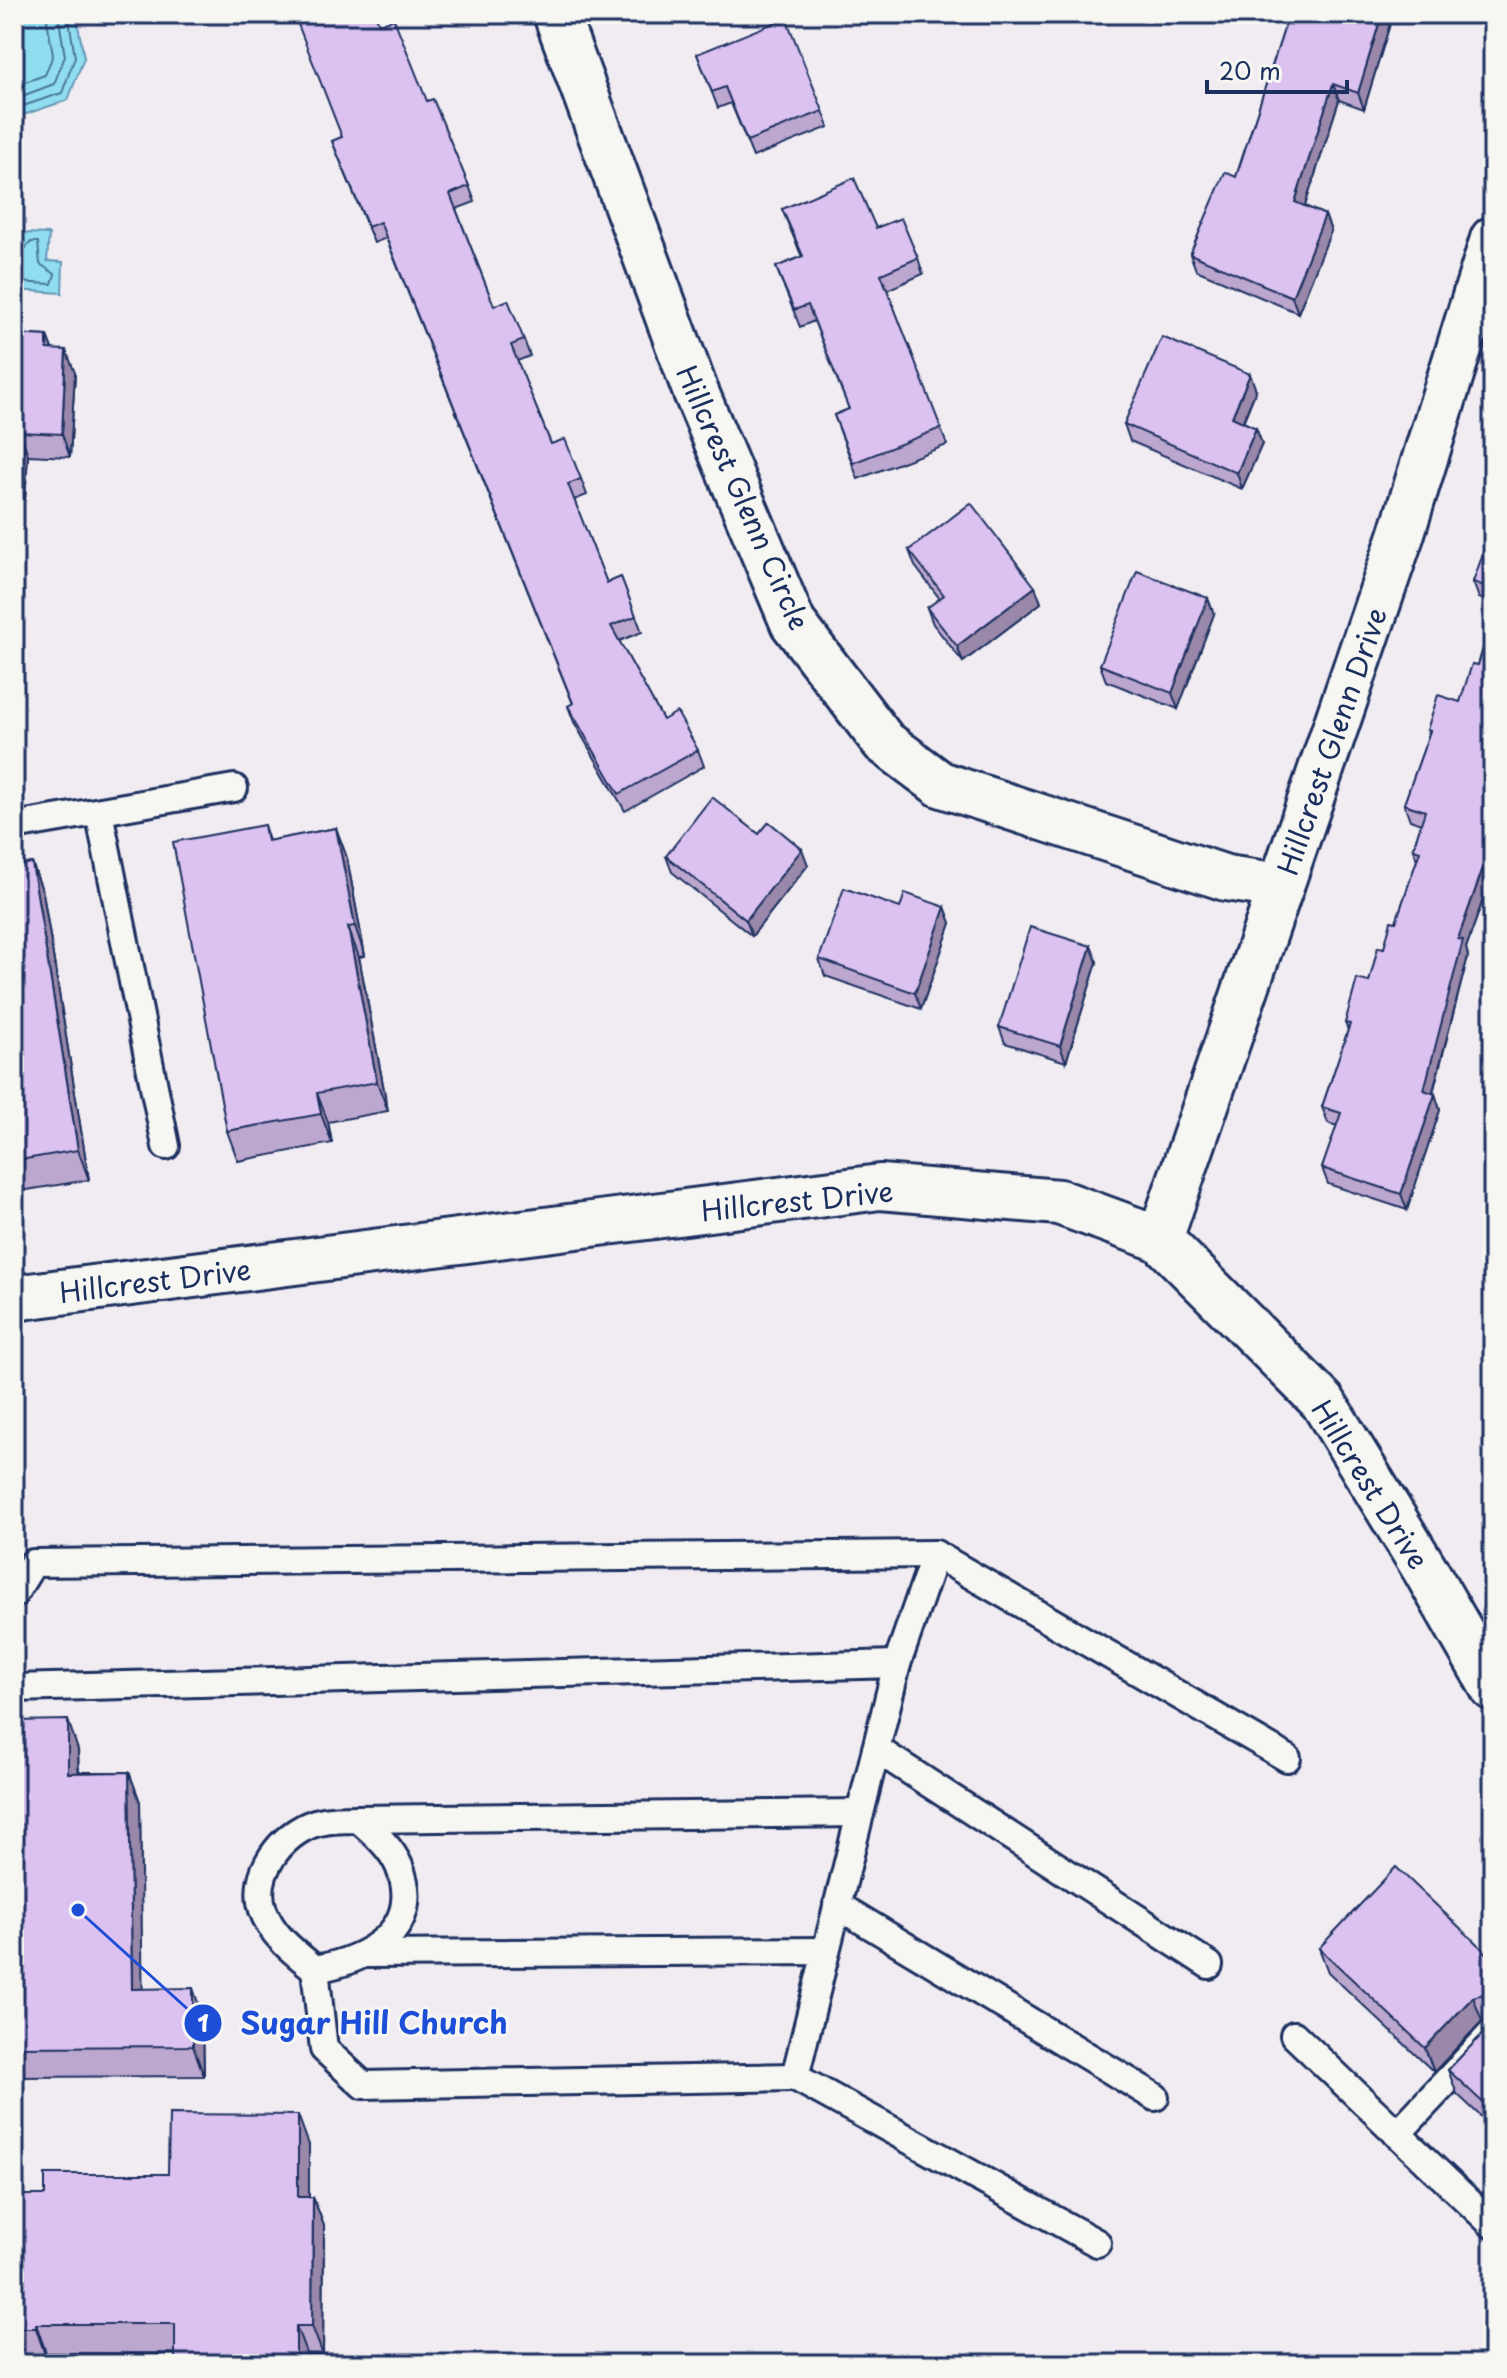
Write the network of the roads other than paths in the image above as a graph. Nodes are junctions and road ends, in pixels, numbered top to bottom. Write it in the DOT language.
graph roads {
  1 [pos="556,14"];
  2 [pos="1493,239"];
  3 [pos="234,788"];
  4 [pos="99,812"];
  5 [pos="14,826"];
  6 [pos="1281,886"];
  7 [pos="166,1146"];
  8 [pos="1160,1239"];
  9 [pos="14,1298"];
  10 [pos="935,1554"];
  11 [pos="14,1594"];
  12 [pos="897,1664"];
  13 [pos="14,1688"];
  14 [pos="1493,1688"];
  15 [pos="876,1749"];
  16 [pos="1287,1758"];
  17 [pos="860,1813"];
  18 [pos="358,1819"];
  19 [pos="837,1905"];
  20 [pos="826,1951"];
  21 [pos="364,1954"];
  22 [pos="1209,1965"];
  23 [pos="315,1969"];
  24 [pos="1493,2032"];
  25 [pos="1294,2035"];
  26 [pos="795,2077"];
  27 [pos="1155,2097"];
  28 [pos="1397,2134"];
  29 [pos="1493,2225"];
  30 [pos="1097,2243"];
  1 -- 6 [label="street, Hillcrest Glenn Circle"];
  2 -- 6 [label="street, Hillcrest Glenn Drive"];
  3 -- 4 [label="lane"];
  4 -- 5 [label="lane"];
  4 -- 7 [label="lane"];
  6 -- 8 [label="street, Hillcrest Glenn Drive"];
  8 -- 9 [label="street, Hillcrest Drive"];
  8 -- 14 [label="street, Hillcrest Drive"];
  10 -- 11 [label="lane"];
  10 -- 12 [label="lane"];
  10 -- 16 [label="lane"];
  12 -- 13 [label="lane"];
  12 -- 15 [label="lane"];
  15 -- 17 [label="lane"];
  15 -- 22 [label="lane"];
  17 -- 18 [label="lane"];
  17 -- 19 [label="lane"];
  18 -- 21 [label="lane"];
  18 -- 23 [label="lane"];
  19 -- 20 [label="lane"];
  19 -- 27 [label="lane"];
  20 -- 21 [label="lane"];
  20 -- 26 [label="lane"];
  21 -- 23 [label="lane"];
  23 -- 26 [label="lane"];
  24 -- 28 [label="lane"];
  25 -- 28 [label="lane"];
  26 -- 30 [label="lane"];
  28 -- 29 [label="lane"];
}
